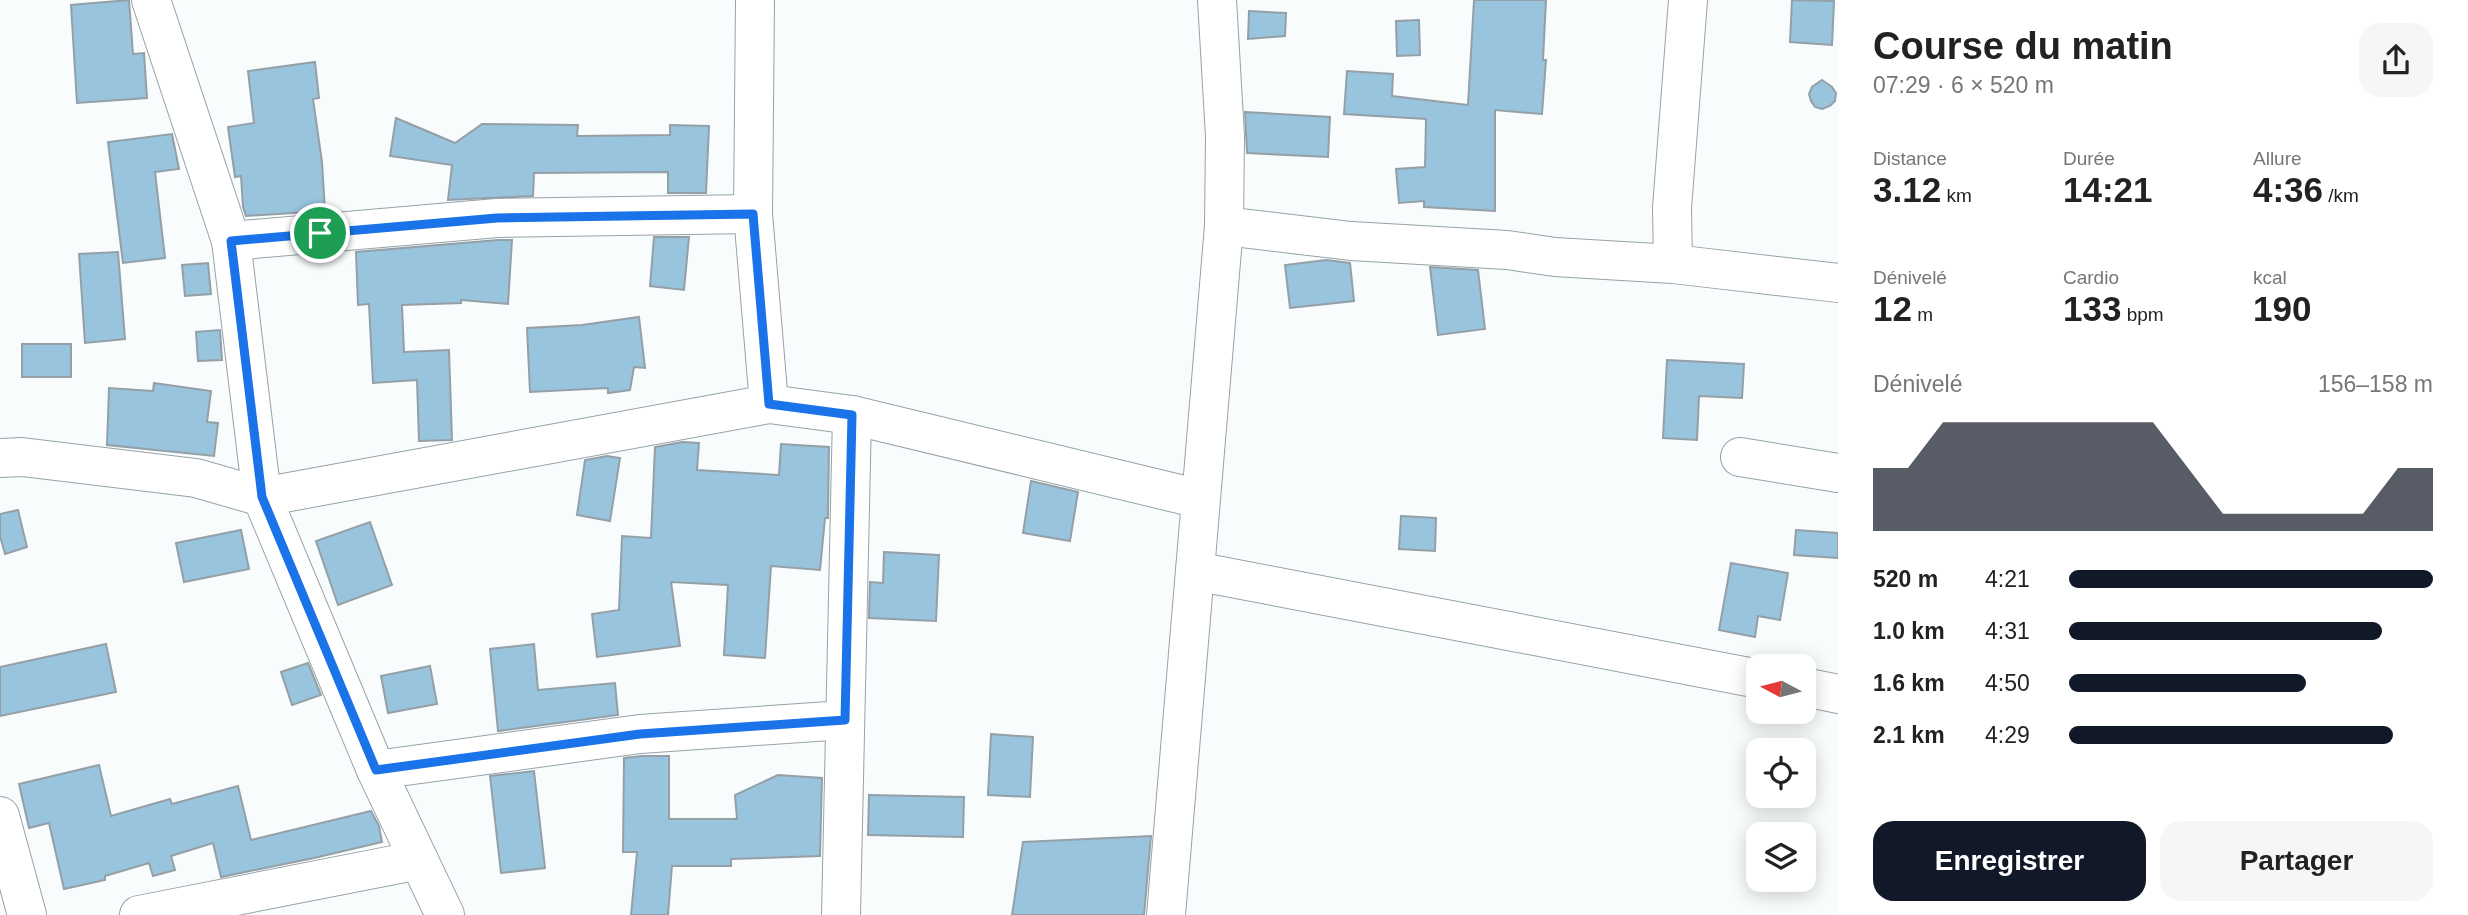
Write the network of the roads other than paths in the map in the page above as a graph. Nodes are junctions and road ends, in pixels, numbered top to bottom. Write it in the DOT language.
graph roads {
  1 [pos="151,0"];
  2 [pos="755,0"];
  3 [pos="1217,0"];
  4 [pos="1688,0"];
  5 [pos="753,214"];
  6 [pos="1224,226"];
  7 [pos="231,241"];
  8 [pos="1673,264"];
  9 [pos="1838,283"];
  10 [pos="769,404"];
  11 [pos="852,415"];
  12 [pos="1740,457"];
  13 [pos="0,458"];
  14 [pos="1838,472"];
  15 [pos="262,497"];
  16 [pos="1200,499"];
  17 [pos="1195,570"];
  18 [pos="1746,676"];
  19 [pos="1816,689"];
  20 [pos="1838,694"];
  21 [pos="845,720"];
  22 [pos="376,770"];
  23 [pos="0,816"];
  24 [pos="419,860"];
  25 [pos="27,915"];
  26 [pos="139,915"];
  27 [pos="445,915"];
  28 [pos="841,915"];
  29 [pos="1166,915"];
  1 -- 7 [label="street"];
  2 -- 5 [label="street"];
  3 -- 6 [label="street"];
  4 -- 8 [label="street"];
  5 -- 7 [label="street"];
  5 -- 10 [label="street"];
  6 -- 8 [label="street"];
  6 -- 16 [label="street"];
  7 -- 15 [label="street"];
  8 -- 9 [label="street"];
  10 -- 11 [label="street"];
  10 -- 15 [label="street"];
  11 -- 16 [label="street"];
  11 -- 21 [label="street"];
  12 -- 14 [label="street"];
  13 -- 15 [label="street"];
  15 -- 22 [label="street"];
  16 -- 17 [label="street"];
  17 -- 18 [label="street"];
  17 -- 29 [label="street"];
  19 -- 20 [label="street"];
  21 -- 22 [label="street"];
  21 -- 28 [label="street"];
  22 -- 24 [label="street"];
  23 -- 25 [label="street"];
  24 -- 26 [label="street"];
  24 -- 27 [label="street"];
}
